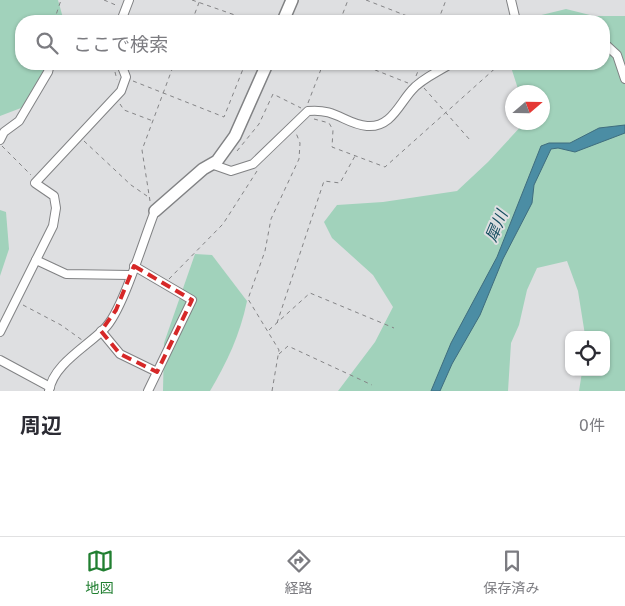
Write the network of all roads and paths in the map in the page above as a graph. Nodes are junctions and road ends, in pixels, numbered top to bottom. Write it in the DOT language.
graph roads {
  1 [pos="61,0"];
  2 [pos="104,0"];
  3 [pos="129,0"];
  4 [pos="192,0"];
  5 [pos="200,0"];
  6 [pos="292,0"];
  7 [pos="348,0"];
  8 [pos="366,0"];
  9 [pos="446,0"];
  10 [pos="511,0"];
  11 [pos="199,3"];
  12 [pos="125,10"];
  13 [pos="56,15"];
  14 [pos="123,15"];
  15 [pos="194,15"];
  16 [pos="234,15"];
  17 [pos="286,15"];
  18 [pos="342,15"];
  19 [pos="405,15"];
  20 [pos="440,15"];
  21 [pos="515,15"];
  22 [pos="610,49"];
  23 [pos="48,70"];
  24 [pos="123,70"];
  25 [pos="172,70"];
  26 [pos="243,70"];
  27 [pos="264,70"];
  28 [pos="321,70"];
  29 [pos="377,70"];
  30 [pos="440,70"];
  31 [pos="493,70"];
  32 [pos="116,72"];
  33 [pos="126,77"];
  34 [pos="625,80"];
  35 [pos="417,84"];
  36 [pos="115,86"];
  37 [pos="163,94"];
  38 [pos="115,98"];
  39 [pos="308,111"];
  40 [pos="445,113"];
  41 [pos="314,120"];
  42 [pos="153,121"];
  43 [pos="293,126"];
  44 [pos="80,137"];
  45 [pos="0,140"];
  46 [pos="470,140"];
  47 [pos="0,144"];
  48 [pos="355,155"];
  49 [pos="232,156"];
  50 [pos="255,163"];
  51 [pos="211,164"];
  52 [pos="37,181"];
  53 [pos="148,197"];
  54 [pos="155,211"];
  55 [pos="36,260"];
  56 [pos="134,266"];
  57 [pos="130,276"];
  58 [pos="164,284"];
  59 [pos="16,301"];
  60 [pos="277,323"];
  61 [pos="394,328"];
  62 [pos="101,331"];
  63 [pos="268,331"];
  64 [pos="0,332"];
  65 [pos="86,344"];
  66 [pos="278,354"];
  67 [pos="0,360"];
  68 [pos="158,372"];
  69 [pos="372,385"];
  70 [pos="49,389"];
  71 [pos="148,391"];
  72 [pos="272,391"];
  1 -- 13 [label="path"];
  2 -- 12 [label="path"];
  3 -- 12 [label="street"];
  4 -- 11 [label="path"];
  5 -- 11 [label="path"];
  6 -- 17 [label="street"];
  7 -- 18 [label="path"];
  8 -- 19 [label="path"];
  9 -- 20 [label="path"];
  10 -- 21 [label="street"];
  11 -- 15 [label="path"];
  11 -- 16 [label="path"];
  12 -- 14 [label="street"];
  22 -- 34 [label="street"];
  23 -- 45 [label="street"];
  24 -- 33 [label="street"];
  25 -- 37 [label="path"];
  26 -- 37 [label="path"];
  27 -- 51 [label="street"];
  28 -- 39 [label="path"];
  29 -- 35 [label="path"];
  30 -- 35 [label="street"];
  31 -- 40 [label="path"];
  32 -- 36 [label="path"];
  33 -- 37 [label="path"];
  33 -- 38 [label="street"];
  35 -- 39 [label="street"];
  35 -- 40 [label="path"];
  37 -- 42 [label="path"];
  38 -- 42 [label="path"];
  38 -- 44 [label="street"];
  39 -- 43 [label="street"];
  39 -- 49 [label="path"];
  40 -- 46 [label="path"];
  40 -- 48 [label="path"];
  41 -- 48 [label="path"];
  42 -- 53 [label="path"];
  43 -- 50 [label="street"];
  43 -- 63 [label="path"];
  44 -- 52 [label="street"];
  44 -- 53 [label="path"];
  47 -- 52 [label="path"];
  48 -- 60 [label="path"];
  50 -- 51 [label="street"];
  50 -- 58 [label="path"];
  51 -- 54 [label="street"];
  52 -- 55 [label="street"];
  53 -- 54 [label="path"];
  54 -- 56 [label="street"];
  55 -- 57 [label="street"];
  55 -- 59 [label="street"];
  56 -- 57 [label="street"];
  56 -- 58 [label="street"];
  57 -- 62 [label="street"];
  58 -- 68 [label="street"];
  59 -- 64 [label="street"];
  59 -- 65 [label="path"];
  60 -- 61 [label="path"];
  60 -- 63 [label="path"];
  62 -- 65 [label="street"];
  62 -- 68 [label="street"];
  63 -- 66 [label="path"];
  65 -- 70 [label="street"];
  66 -- 69 [label="path"];
  66 -- 72 [label="path"];
  67 -- 70 [label="street"];
  68 -- 71 [label="street"];
}
